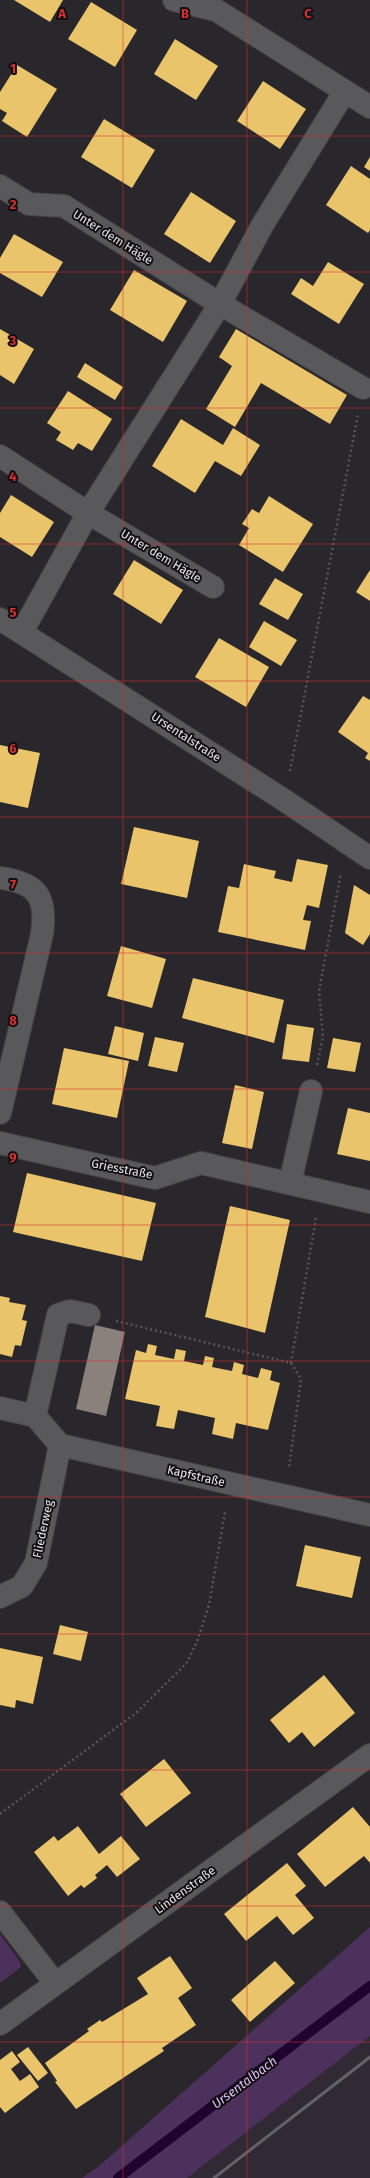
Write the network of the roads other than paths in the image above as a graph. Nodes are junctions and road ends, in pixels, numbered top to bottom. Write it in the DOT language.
graph roads {
  1 [pos="174,0"];
  2 [pos="345,91"];
  3 [pos="370,107"];
  4 [pos="0,186"];
  5 [pos="220,304"];
  6 [pos="363,388"];
  7 [pos="0,456"];
  8 [pos="88,513"];
  9 [pos="213,587"];
  10 [pos="0,619"];
  11 [pos="22,632"];
  12 [pos="362,852"];
  13 [pos="0,878"];
  14 [pos="311,1091"];
  15 [pos="0,1113"];
  16 [pos="0,1143"];
  17 [pos="290,1183"];
  18 [pos="370,1202"];
  19 [pos="90,1315"];
  20 [pos="0,1408"];
  21 [pos="35,1416"];
  22 [pos="60,1445"];
  23 [pos="370,1515"];
  24 [pos="0,1597"];
  25 [pos="370,1755"];
  26 [pos="0,1912"];
  27 [pos="55,1984"];
  28 [pos="0,2024"];
  1 -- 2 [label="street"];
  2 -- 3 [label="street"];
  2 -- 5 [label="street"];
  4 -- 5 [label="street, Unter dem Hägle"];
  5 -- 6 [label="street, Unter dem Hägle"];
  5 -- 8 [label="street"];
  7 -- 8 [label="street, Unter dem Hägle"];
  8 -- 9 [label="street, Unter dem Hägle"];
  8 -- 11 [label="street"];
  10 -- 11 [label="street, Ursentalstraße"];
  11 -- 12 [label="street, Ursentalstraße"];
  13 -- 15 [label="street"];
  14 -- 17 [label="street"];
  16 -- 17 [label="street, Griesstraße"];
  17 -- 18 [label="street, Griesstraße"];
  19 -- 21 [label="street"];
  20 -- 21 [label="street"];
  21 -- 22 [label="street"];
  22 -- 23 [label="street, Kapfstraße"];
  22 -- 24 [label="street, Fliederweg"];
  25 -- 27 [label="street, Lindenstraße"];
  26 -- 27 [label="street"];
  27 -- 28 [label="street, Lindenstraße"];
}
